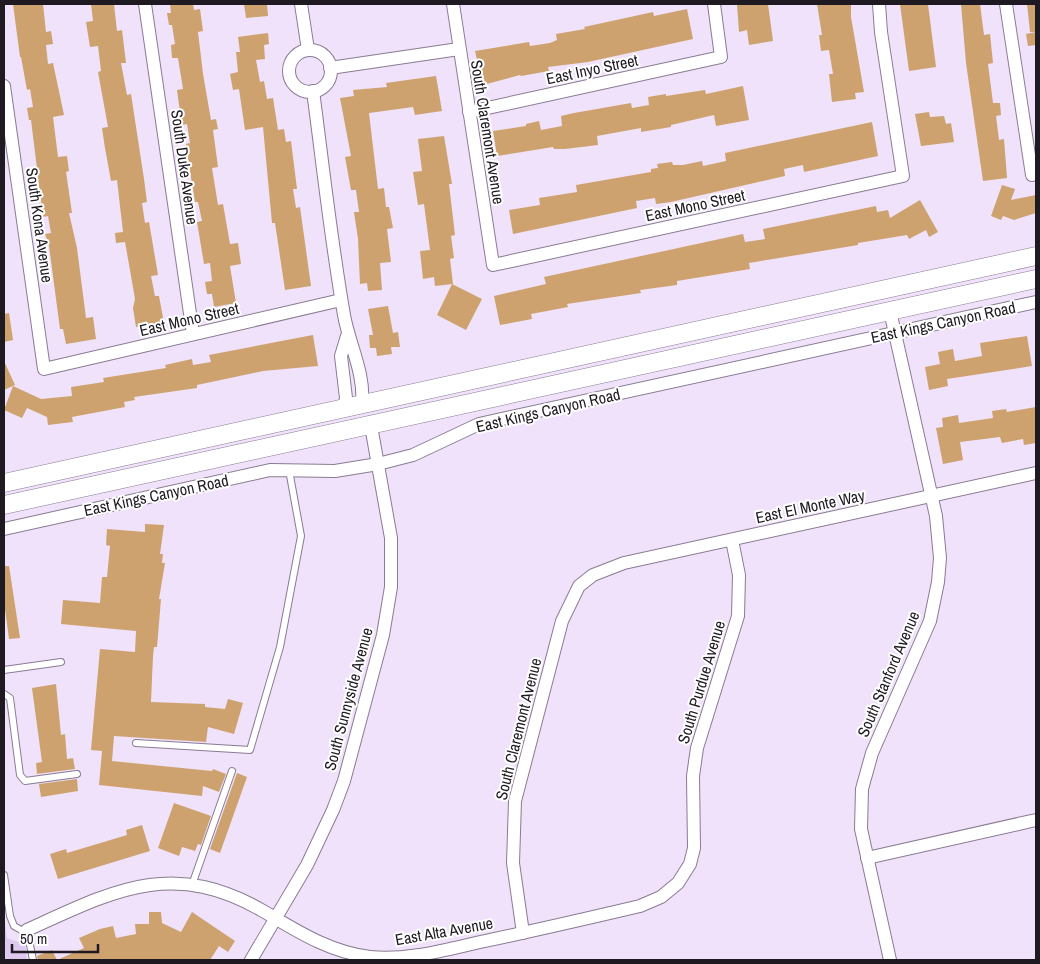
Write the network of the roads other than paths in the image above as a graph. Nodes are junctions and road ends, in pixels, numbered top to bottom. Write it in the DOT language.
graph roads {
  1 [pos="145,4"];
  2 [pos="301,4"];
  3 [pos="453,4"];
  4 [pos="714,4"];
  5 [pos="879,4"];
  6 [pos="1006,4"];
  7 [pos="459,49"];
  8 [pos="308,50"];
  9 [pos="330,68"];
  10 [pos="4,86"];
  11 [pos="313,91"];
  12 [pos="469,112"];
  13 [pos="1034,175"];
  14 [pos="1036,256"];
  15 [pos="493,265"];
  16 [pos="1036,270"];
  17 [pos="1036,279"];
  18 [pos="1006,286"];
  19 [pos="341,300"];
  20 [pos="1036,302"];
  21 [pos="890,311"];
  22 [pos="895,333"];
  23 [pos="193,334"];
  24 [pos="348,336"];
  25 [pos="548,364"];
  26 [pos="44,368"];
  27 [pos="362,404"];
  28 [pos="344,408"];
  29 [pos="371,426"];
  30 [pos="192,464"];
  31 [pos="378,464"];
  32 [pos="288,469"];
  33 [pos="1036,473"];
  34 [pos="4,483"];
  35 [pos="931,496"];
  36 [pos="4,505"];
  37 [pos="4,528"];
  38 [pos="732,540"];
  39 [pos="593,575"];
  40 [pos="61,662"];
  41 [pos="4,670"];
  42 [pos="4,694"];
  43 [pos="136,743"];
  44 [pos="232,771"];
  45 [pos="77,774"];
  46 [pos="1036,820"];
  47 [pos="867,858"];
  48 [pos="690,864"];
  49 [pos="4,875"];
  50 [pos="192,885"];
  51 [pos="276,918"];
  52 [pos="27,930"];
  53 [pos="523,933"];
  54 [pos="33,960"];
  55 [pos="251,960"];
  56 [pos="890,960"];
  1 -- 23 [label="street, South Duke Avenue"];
  2 -- 8 [label="street"];
  3 -- 7 [label="street, South Claremont Avenue"];
  4 -- 12 [label="street, East Inyo Street"];
  5 -- 15 [label="street, East Mono Street"];
  6 -- 13 [label="street"];
  7 -- 9 [label="street"];
  7 -- 12 [label="street, South Claremont Avenue"];
  8 -- 9 [label="street"];
  8 -- 11 [label="street"];
  9 -- 11 [label="street"];
  10 -- 26 [label="street, South Kona Avenue"];
  11 -- 19 [label="street"];
  12 -- 15 [label="street, South Claremont Avenue"];
  14 -- 25 [label="main road"];
  16 -- 18 [label="main road"];
  17 -- 18 [label="main road, East Kings Canyon Road"];
  18 -- 21 [label="main road, East Kings Canyon Road"];
  19 -- 23 [label="street, East Mono Street"];
  19 -- 24 [label="street"];
  20 -- 22 [label="street, East Kings Canyon Road"];
  21 -- 22 [label="street, South Stanford Avenue"];
  21 -- 29 [label="main road, East Kings Canyon Road"];
  22 -- 31 [label="street, East Kings Canyon Road"];
  22 -- 35 [label="street, South Stanford Avenue"];
  23 -- 26 [label="street, East Mono Street"];
  24 -- 27 [label="street"];
  24 -- 28 [label="street"];
  25 -- 27 [label="main road"];
  25 -- 29 [label="main road"];
  27 -- 28 [label="main road"];
  27 -- 30 [label="main road"];
  28 -- 34 [label="main road"];
  29 -- 30 [label="main road, East Kings Canyon Road"];
  29 -- 31 [label="street, South Sunnyside Avenue"];
  30 -- 36 [label="main road, East Kings Canyon Road"];
  31 -- 32 [label="street, East Kings Canyon Road"];
  31 -- 51 [label="street, South Sunnyside Avenue"];
  32 -- 37 [label="street, East Kings Canyon Road"];
  32 -- 43 [label="lane"];
  33 -- 35 [label="street, East El Monte Way"];
  35 -- 38 [label="street, East El Monte Way"];
  35 -- 47 [label="street, South Stanford Avenue"];
  38 -- 39 [label="street, East El Monte Way"];
  38 -- 48 [label="street, South Purdue Avenue"];
  39 -- 53 [label="street, South Claremont Avenue"];
  40 -- 41 [label="lane"];
  42 -- 45 [label="lane"];
  44 -- 50 [label="lane"];
  46 -- 47 [label="street"];
  47 -- 56 [label="street, South Stanford Avenue"];
  48 -- 53 [label="street, East Alta Avenue"];
  49 -- 52 [label="lane"];
  50 -- 51 [label="street, East Alta Avenue"];
  50 -- 52 [label="street, East Alta Avenue"];
  51 -- 53 [label="street, East Alta Avenue"];
  51 -- 55 [label="street, South Sunnyside Avenue"];
  52 -- 54 [label="lane"];
}
